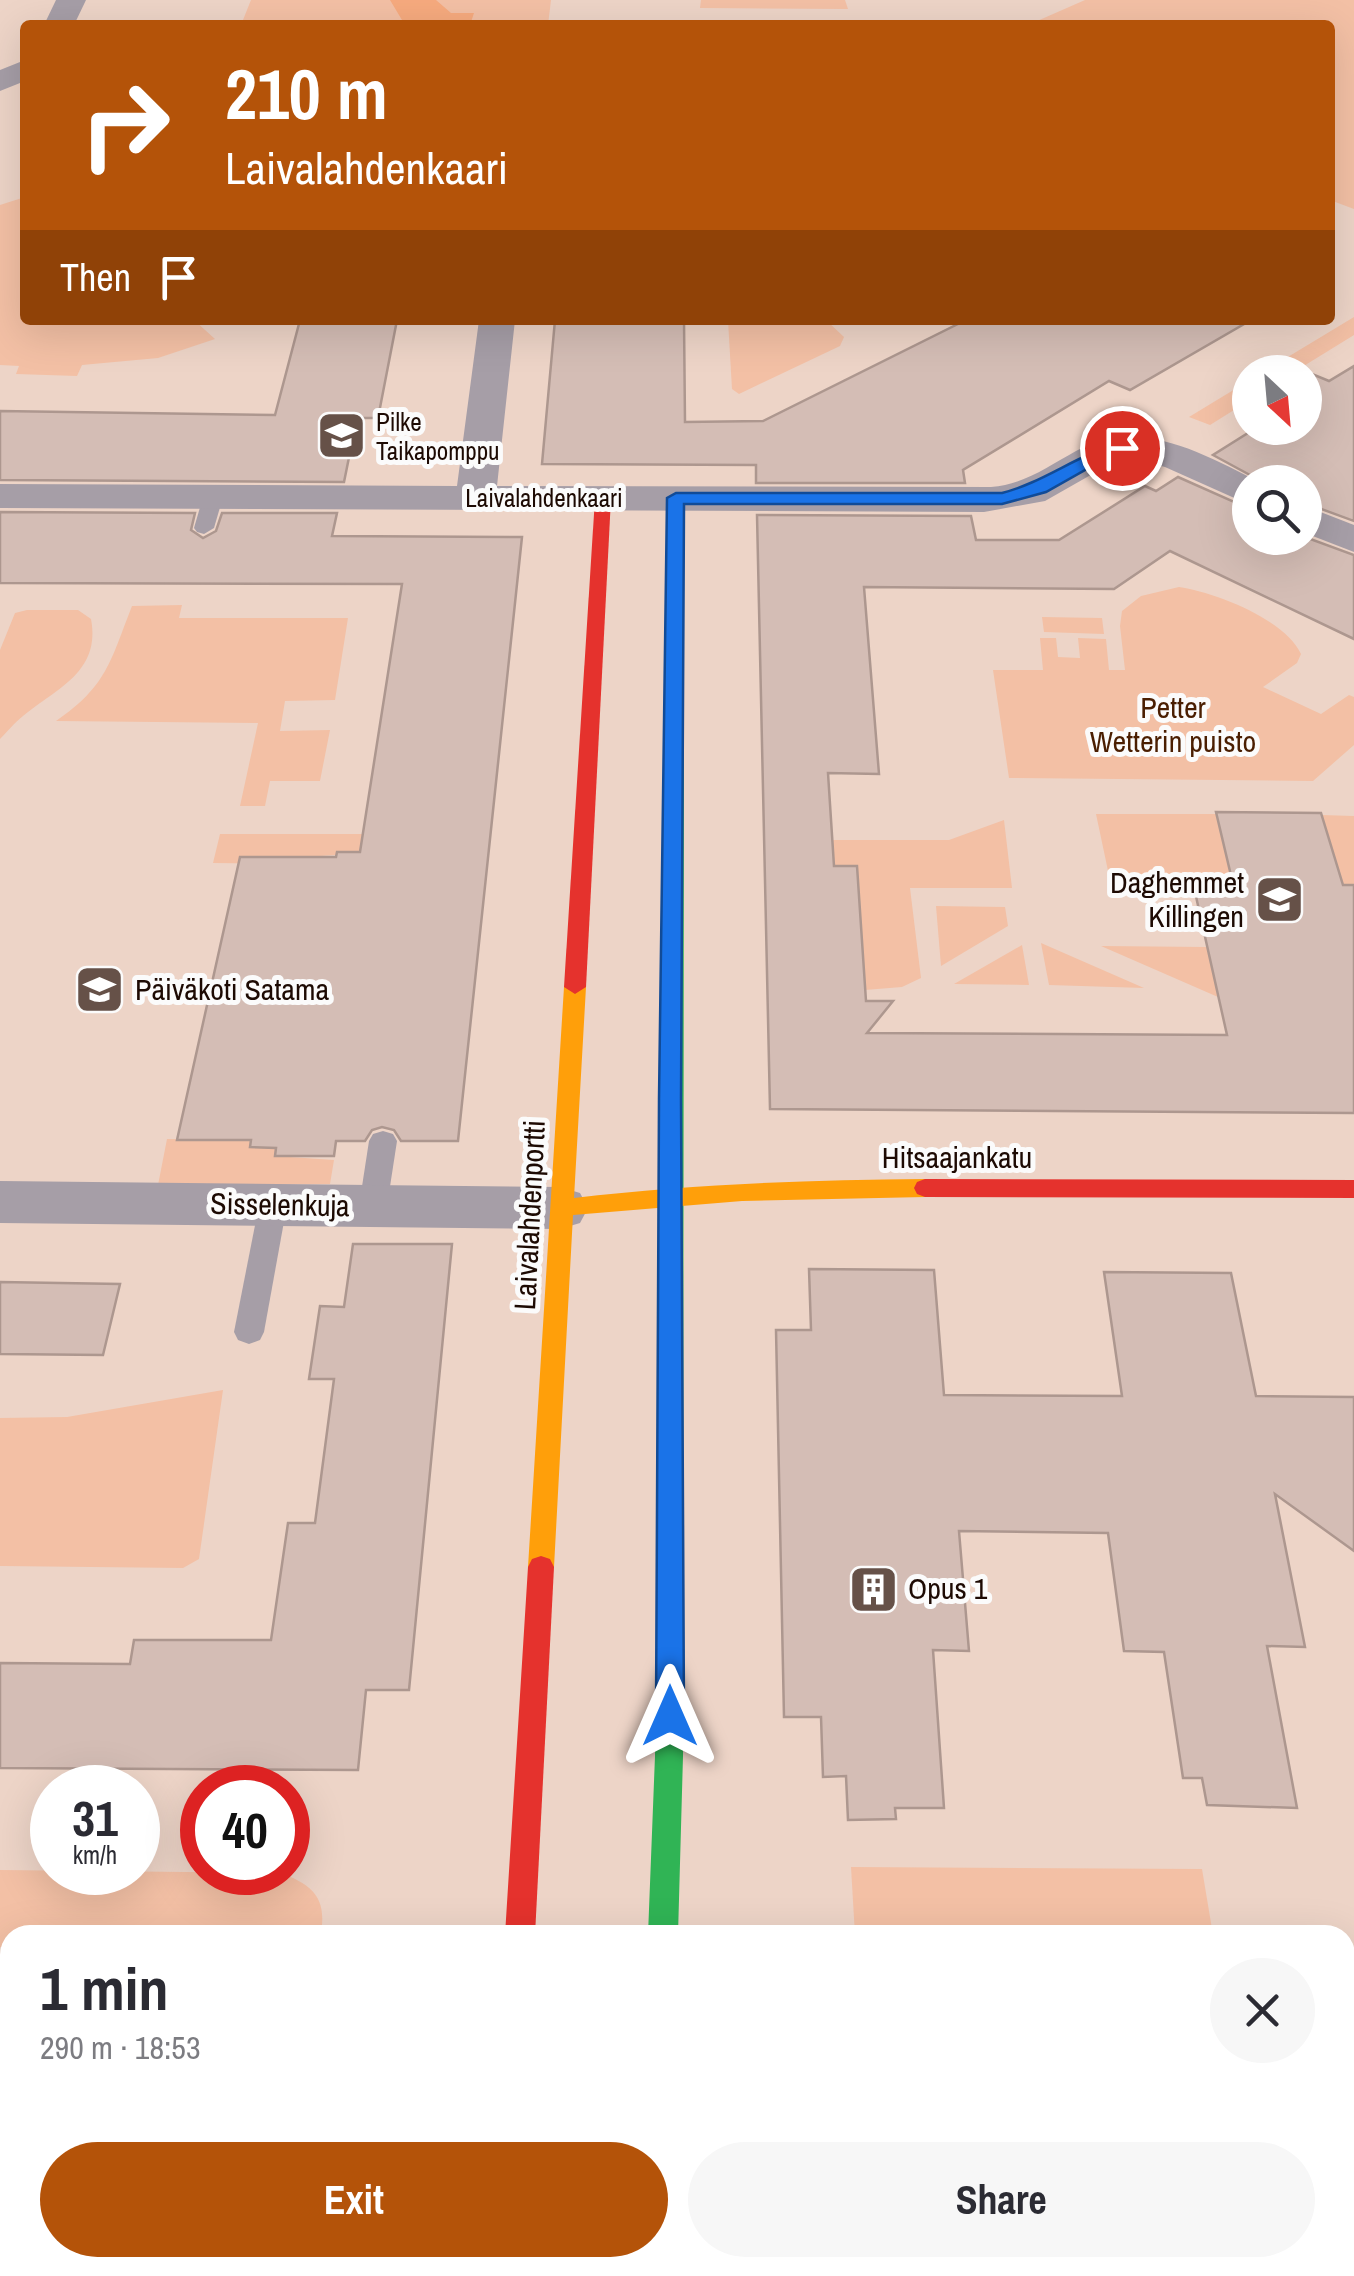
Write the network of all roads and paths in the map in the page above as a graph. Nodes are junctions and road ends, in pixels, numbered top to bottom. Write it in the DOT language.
graph roads {
  1 [pos="497,325"];
  2 [pos="1232,485"];
  3 [pos="0,496"];
  4 [pos="476,498"];
  5 [pos="603,498"];
  6 [pos="676,498"];
  7 [pos="1322,526"];
  8 [pos="1354,540"];
  9 [pos="382,1140"];
  10 [pos="1354,1189"];
  11 [pos="671,1194"];
  12 [pos="0,1202"];
  13 [pos="273,1205"];
  14 [pos="374,1206"];
  15 [pos="560,1208"];
  16 [pos="250,1332"];
  17 [pos="521,1925"];
  18 [pos="664,1925"];
  1 -- 4 [label="street"];
  2 -- 6 [label="street, Laivalahdenkaari"];
  3 -- 4 [label="street, Laivalahdenkaari"];
  4 -- 5 [label="street, Laivalahdenkaari"];
  5 -- 6 [label="street, Laivalahdenkaari"];
  5 -- 15 [label="street, Laivalahdenportti"];
  6 -- 11 [label="street"];
  7 -- 8 [label="street"];
  9 -- 14 [label="lane"];
  10 -- 11 [label="street, Hitsaajankatu"];
  11 -- 15 [label="street, Hitsaajankatu"];
  11 -- 18 [label="street"];
  12 -- 13 [label="street, Sisselenkuja"];
  13 -- 14 [label="street, Sisselenkuja"];
  13 -- 16 [label="lane"];
  14 -- 15 [label="street, Sisselenkuja"];
  15 -- 17 [label="street, Laivalahdenportti"];
}
